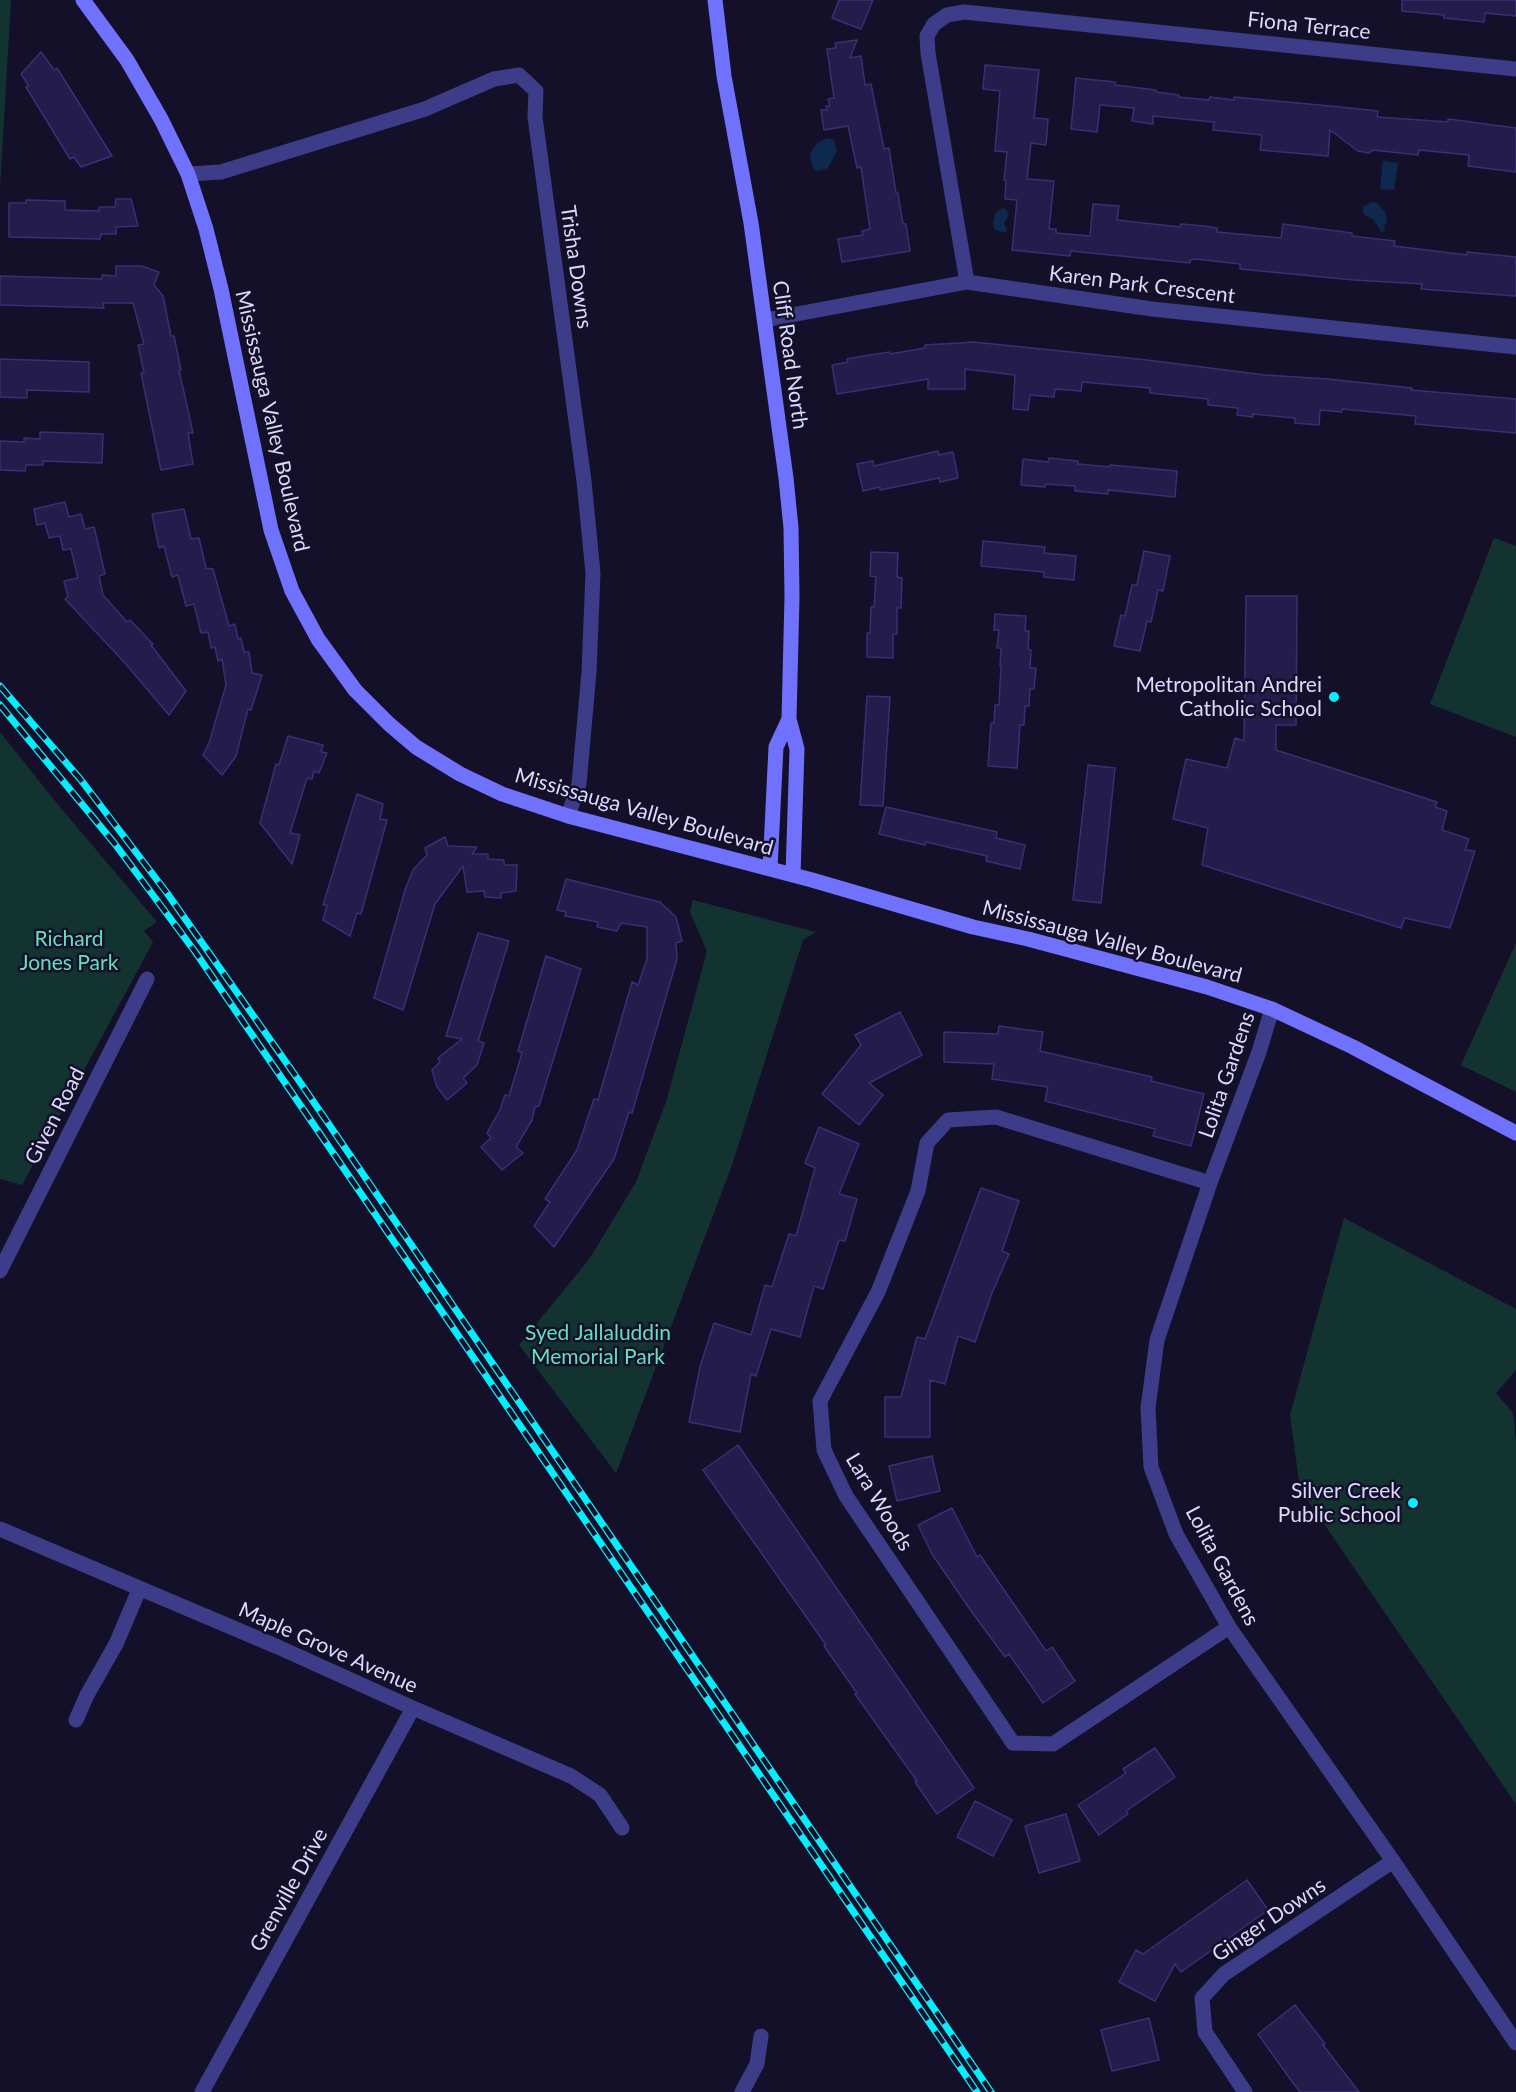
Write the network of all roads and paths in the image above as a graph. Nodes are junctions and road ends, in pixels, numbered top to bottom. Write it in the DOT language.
graph roads {
  1 [pos="83,0"];
  2 [pos="716,0"];
  3 [pos="1516,69"];
  4 [pos="188,174"];
  5 [pos="967,282"];
  6 [pos="765,320"];
  7 [pos="1516,347"];
  8 [pos="789,719"];
  9 [pos="567,816"];
  10 [pos="770,869"];
  11 [pos="793,876"];
  12 [pos="147,979"];
  13 [pos="1272,1009"];
  14 [pos="1516,1133"];
  15 [pos="1210,1183"];
  16 [pos="0,1271"];
  17 [pos="0,1529"];
  18 [pos="139,1590"];
  19 [pos="1229,1627"];
  20 [pos="413,1708"];
  21 [pos="76,1720"];
  22 [pos="622,1828"];
  23 [pos="1393,1861"];
  24 [pos="761,2036"];
  25 [pos="1516,2043"];
  26 [pos="202,2092"];
  27 [pos="742,2092"];
  28 [pos="1245,2092"];
  1 -- 4 [label="street, Mississauga Valley Boulevard"];
  2 -- 6 [label="street, Cliff Road North"];
  3 -- 5 [label="street, Fiona Terrace"];
  4 -- 9 [label="street, Mississauga Valley Boulevard"];
  4 -- 9 [label="street, Trisha Downs"];
  5 -- 6 [label="street, Karen Park Crescent"];
  5 -- 7 [label="street, Karen Park Crescent"];
  6 -- 8 [label="street, Cliff Road North"];
  8 -- 10 [label="street, Cliff Road North"];
  8 -- 11 [label="street, Cliff Road North"];
  9 -- 10 [label="street, Mississauga Valley Boulevard"];
  10 -- 11 [label="street, Mississauga Valley Boulevard"];
  11 -- 13 [label="street, Mississauga Valley Boulevard"];
  12 -- 16 [label="street, Given Road"];
  13 -- 14 [label="street, Mississauga Valley Boulevard"];
  13 -- 15 [label="street, Lolita Gardens"];
  15 -- 19 [label="street, Lolita Gardens"];
  15 -- 19 [label="street, Lara Woods"];
  17 -- 18 [label="street, Maple Grove Avenue"];
  18 -- 20 [label="street, Maple Grove Avenue"];
  18 -- 21 [label="street"];
  19 -- 23 [label="street, Lolita Gardens"];
  20 -- 22 [label="street, Maple Grove Avenue"];
  20 -- 26 [label="street, Grenville Drive"];
  23 -- 25 [label="street, Lolita Gardens"];
  23 -- 28 [label="street, Ginger Downs"];
  24 -- 27 [label="street"];
}
